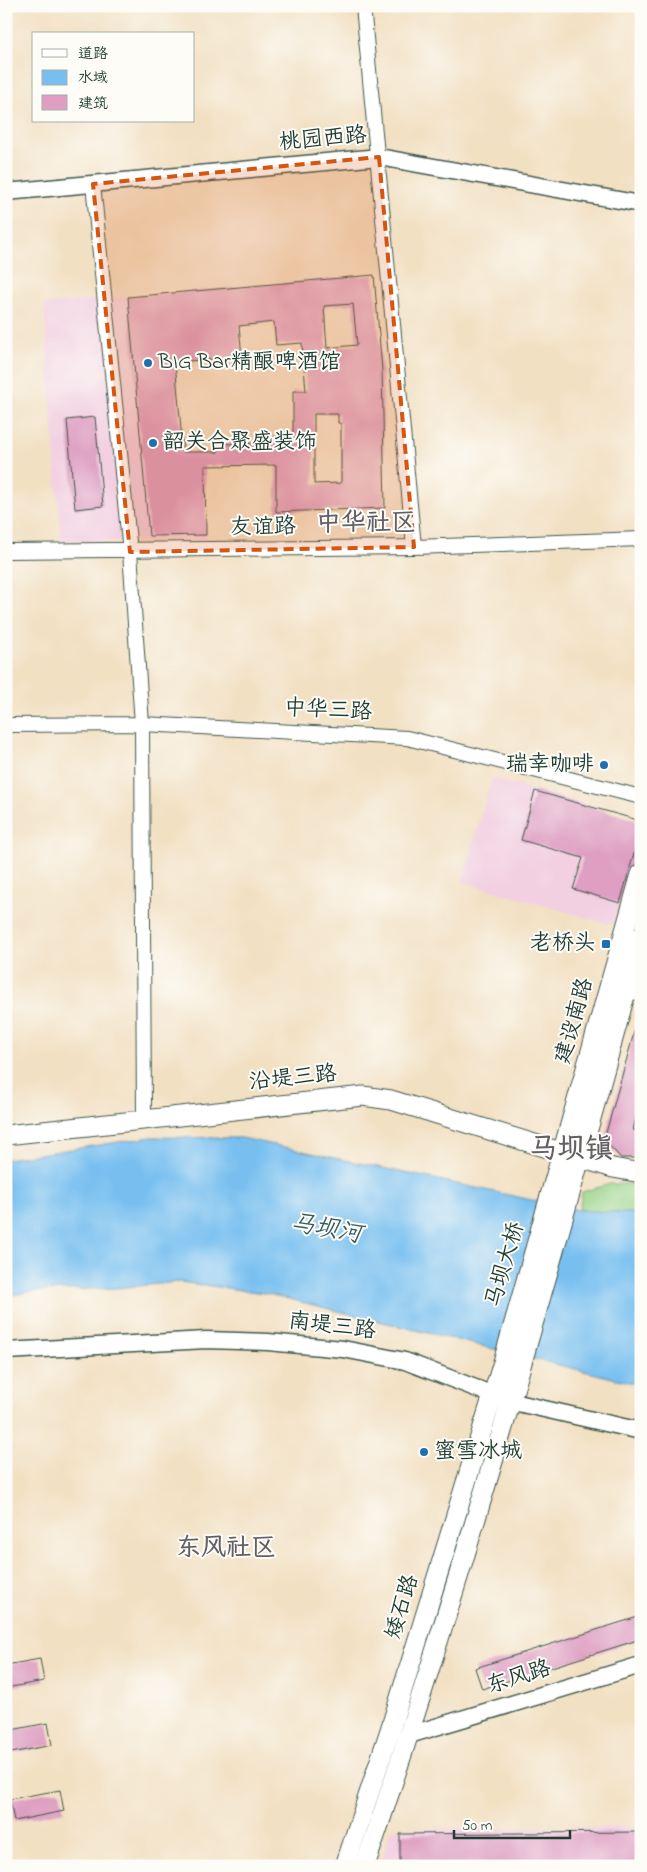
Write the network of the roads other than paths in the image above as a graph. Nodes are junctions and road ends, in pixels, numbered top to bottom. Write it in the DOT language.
graph roads {
  1 [pos="363,6"];
  2 [pos="379,157"];
  3 [pos="94,184"];
  4 [pos="6,192"];
  5 [pos="641,204"];
  6 [pos="641,539"];
  7 [pos="414,547"];
  8 [pos="6,552"];
  9 [pos="130,552"];
  10 [pos="142,724"];
  11 [pos="6,725"];
  12 [pos="641,797"];
  13 [pos="641,874"];
  14 [pos="641,936"];
  15 [pos="633,993"];
  16 [pos="144,1120"];
  17 [pos="6,1135"];
  18 [pos="570,1155"];
  19 [pos="641,1173"];
  20 [pos="562,1183"];
  21 [pos="6,1351"];
  22 [pos="512,1363"];
  23 [pos="501,1398"];
  24 [pos="641,1432"];
  25 [pos="641,1665"];
  26 [pos="409,1735"];
  27 [pos="345,1866"];
  28 [pos="365,1866"];
  1 -- 2 [label="street"];
  2 -- 3 [label="street, 桃园西路"];
  2 -- 5 [label="street, 桃园西路"];
  2 -- 7 [label="street"];
  3 -- 4 [label="street, 桃园西路"];
  3 -- 9 [label="street"];
  6 -- 7 [label="street, 友谊路"];
  7 -- 9 [label="street, 友谊路"];
  8 -- 9 [label="street, 友谊路"];
  9 -- 10 [label="street"];
  10 -- 11 [label="street, 中华三路"];
  10 -- 12 [label="street, 中华三路"];
  10 -- 16 [label="street"];
  13 -- 18 [label="main road, 建设南路"];
  14 -- 15 [label="main road, 建设南路"];
  15 -- 18 [label="main road, 建设南路"];
  16 -- 17 [label="main road, 沿堤三路"];
  16 -- 18 [label="main road, 沿堤三路"];
  18 -- 19 [label="main road, 沿堤三路"];
  18 -- 20 [label="main road, 建设南路"];
  20 -- 22 [label="main road, 马坝大桥"];
  21 -- 23 [label="street, 南堤三路"];
  22 -- 23 [label="main road, 矮石路"];
  23 -- 24 [label="street, 南堤三路"];
  23 -- 26 [label="main road, 矮石路"];
  23 -- 27 [label="main road, 矮石路"];
  25 -- 26 [label="street, 东风路"];
  26 -- 28 [label="main road, 矮石路"];
}
